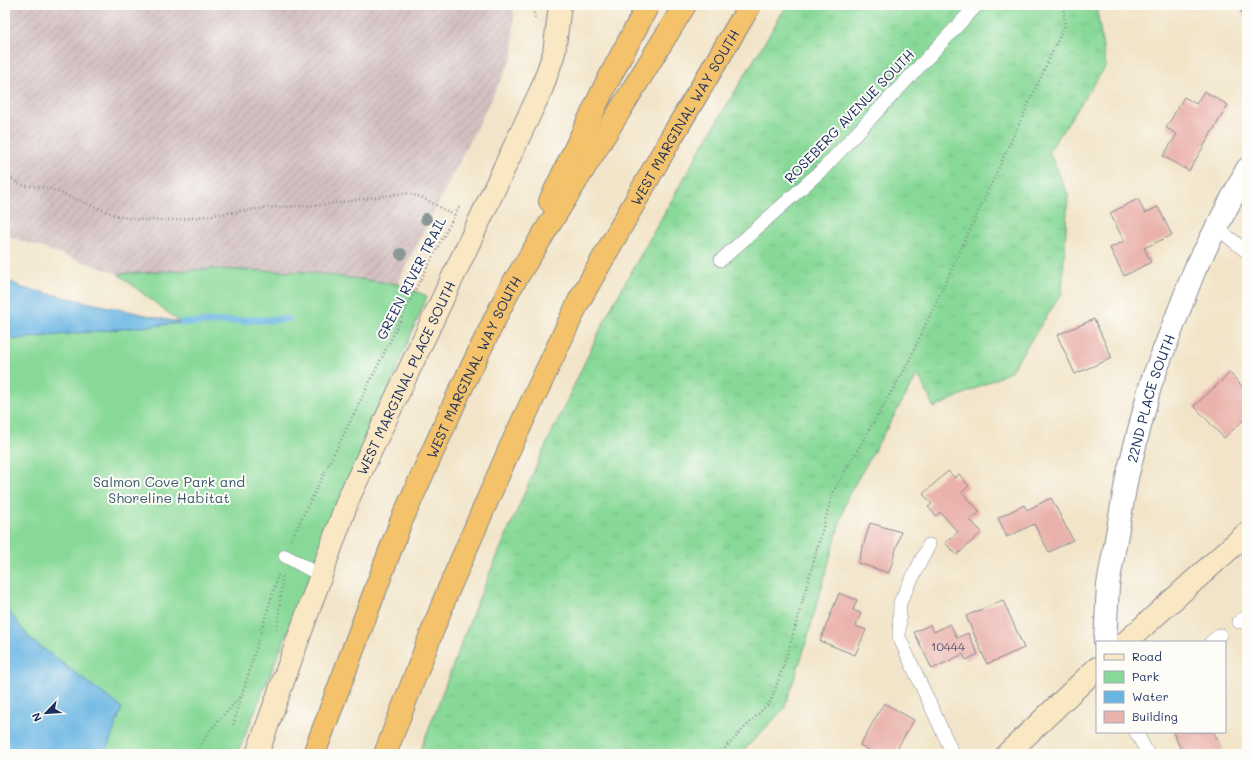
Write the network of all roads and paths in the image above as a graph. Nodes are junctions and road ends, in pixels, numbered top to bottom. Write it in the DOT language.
graph roads {
  1 [pos="532,5"];
  2 [pos="560,5"];
  3 [pos="648,5"];
  4 [pos="685,5"];
  5 [pos="750,5"];
  6 [pos="977,5"];
  7 [pos="1063,5"];
  8 [pos="535,20"];
  9 [pos="1247,169"];
  10 [pos="5,175"];
  11 [pos="462,202"];
  12 [pos="454,215"];
  13 [pos="1216,227"];
  14 [pos="1247,252"];
  15 [pos="721,260"];
  16 [pos="509,290"];
  17 [pos="1247,533"];
  18 [pos="929,545"];
  19 [pos="286,556"];
  20 [pos="320,575"];
  21 [pos="1105,641"];
  22 [pos="1127,641"];
  23 [pos="1096,669"];
  24 [pos="241,696"];
  25 [pos="233,725"];
  26 [pos="1137,733"];
  27 [pos="195,754"];
  28 [pos="257,754"];
  29 [pos="314,754"];
  30 [pos="385,754"];
  31 [pos="719,754"];
  32 [pos="953,754"];
  33 [pos="1007,754"];
  34 [pos="1148,754"];
  1 -- 8 [label="path"];
  2 -- 20 [label="street, WEST MARGINAL PLACE SOUTH"];
  3 -- 16 [label="highway"];
  4 -- 16 [label="highway, WEST MARGINAL WAY SOUTH"];
  5 -- 30 [label="highway, WEST MARGINAL WAY SOUTH"];
  6 -- 15 [label="lane, ROSEBERG AVENUE SOUTH"];
  7 -- 31 [label="path"];
  9 -- 13 [label="street, 22ND PLACE SOUTH"];
  10 -- 12 [label="path"];
  11 -- 12 [label="path, GREEN RIVER TRAIL"];
  12 -- 19 [label="path, GREEN RIVER TRAIL"];
  13 -- 14 [label="lane"];
  13 -- 21 [label="street, 22ND PLACE SOUTH"];
  16 -- 29 [label="highway, WEST MARGINAL WAY SOUTH"];
  17 -- 22 [label="street"];
  18 -- 32 [label="lane"];
  19 -- 20 [label="lane"];
  19 -- 24 [label="path, GREEN RIVER TRAIL"];
  20 -- 28 [label="street, WEST MARGINAL PLACE SOUTH"];
  23 -- 33 [label="street"];
  24 -- 25 [label="path, GREEN RIVER TRAIL"];
  24 -- 27 [label="path"];
  26 -- 34 [label="lane"];
}
